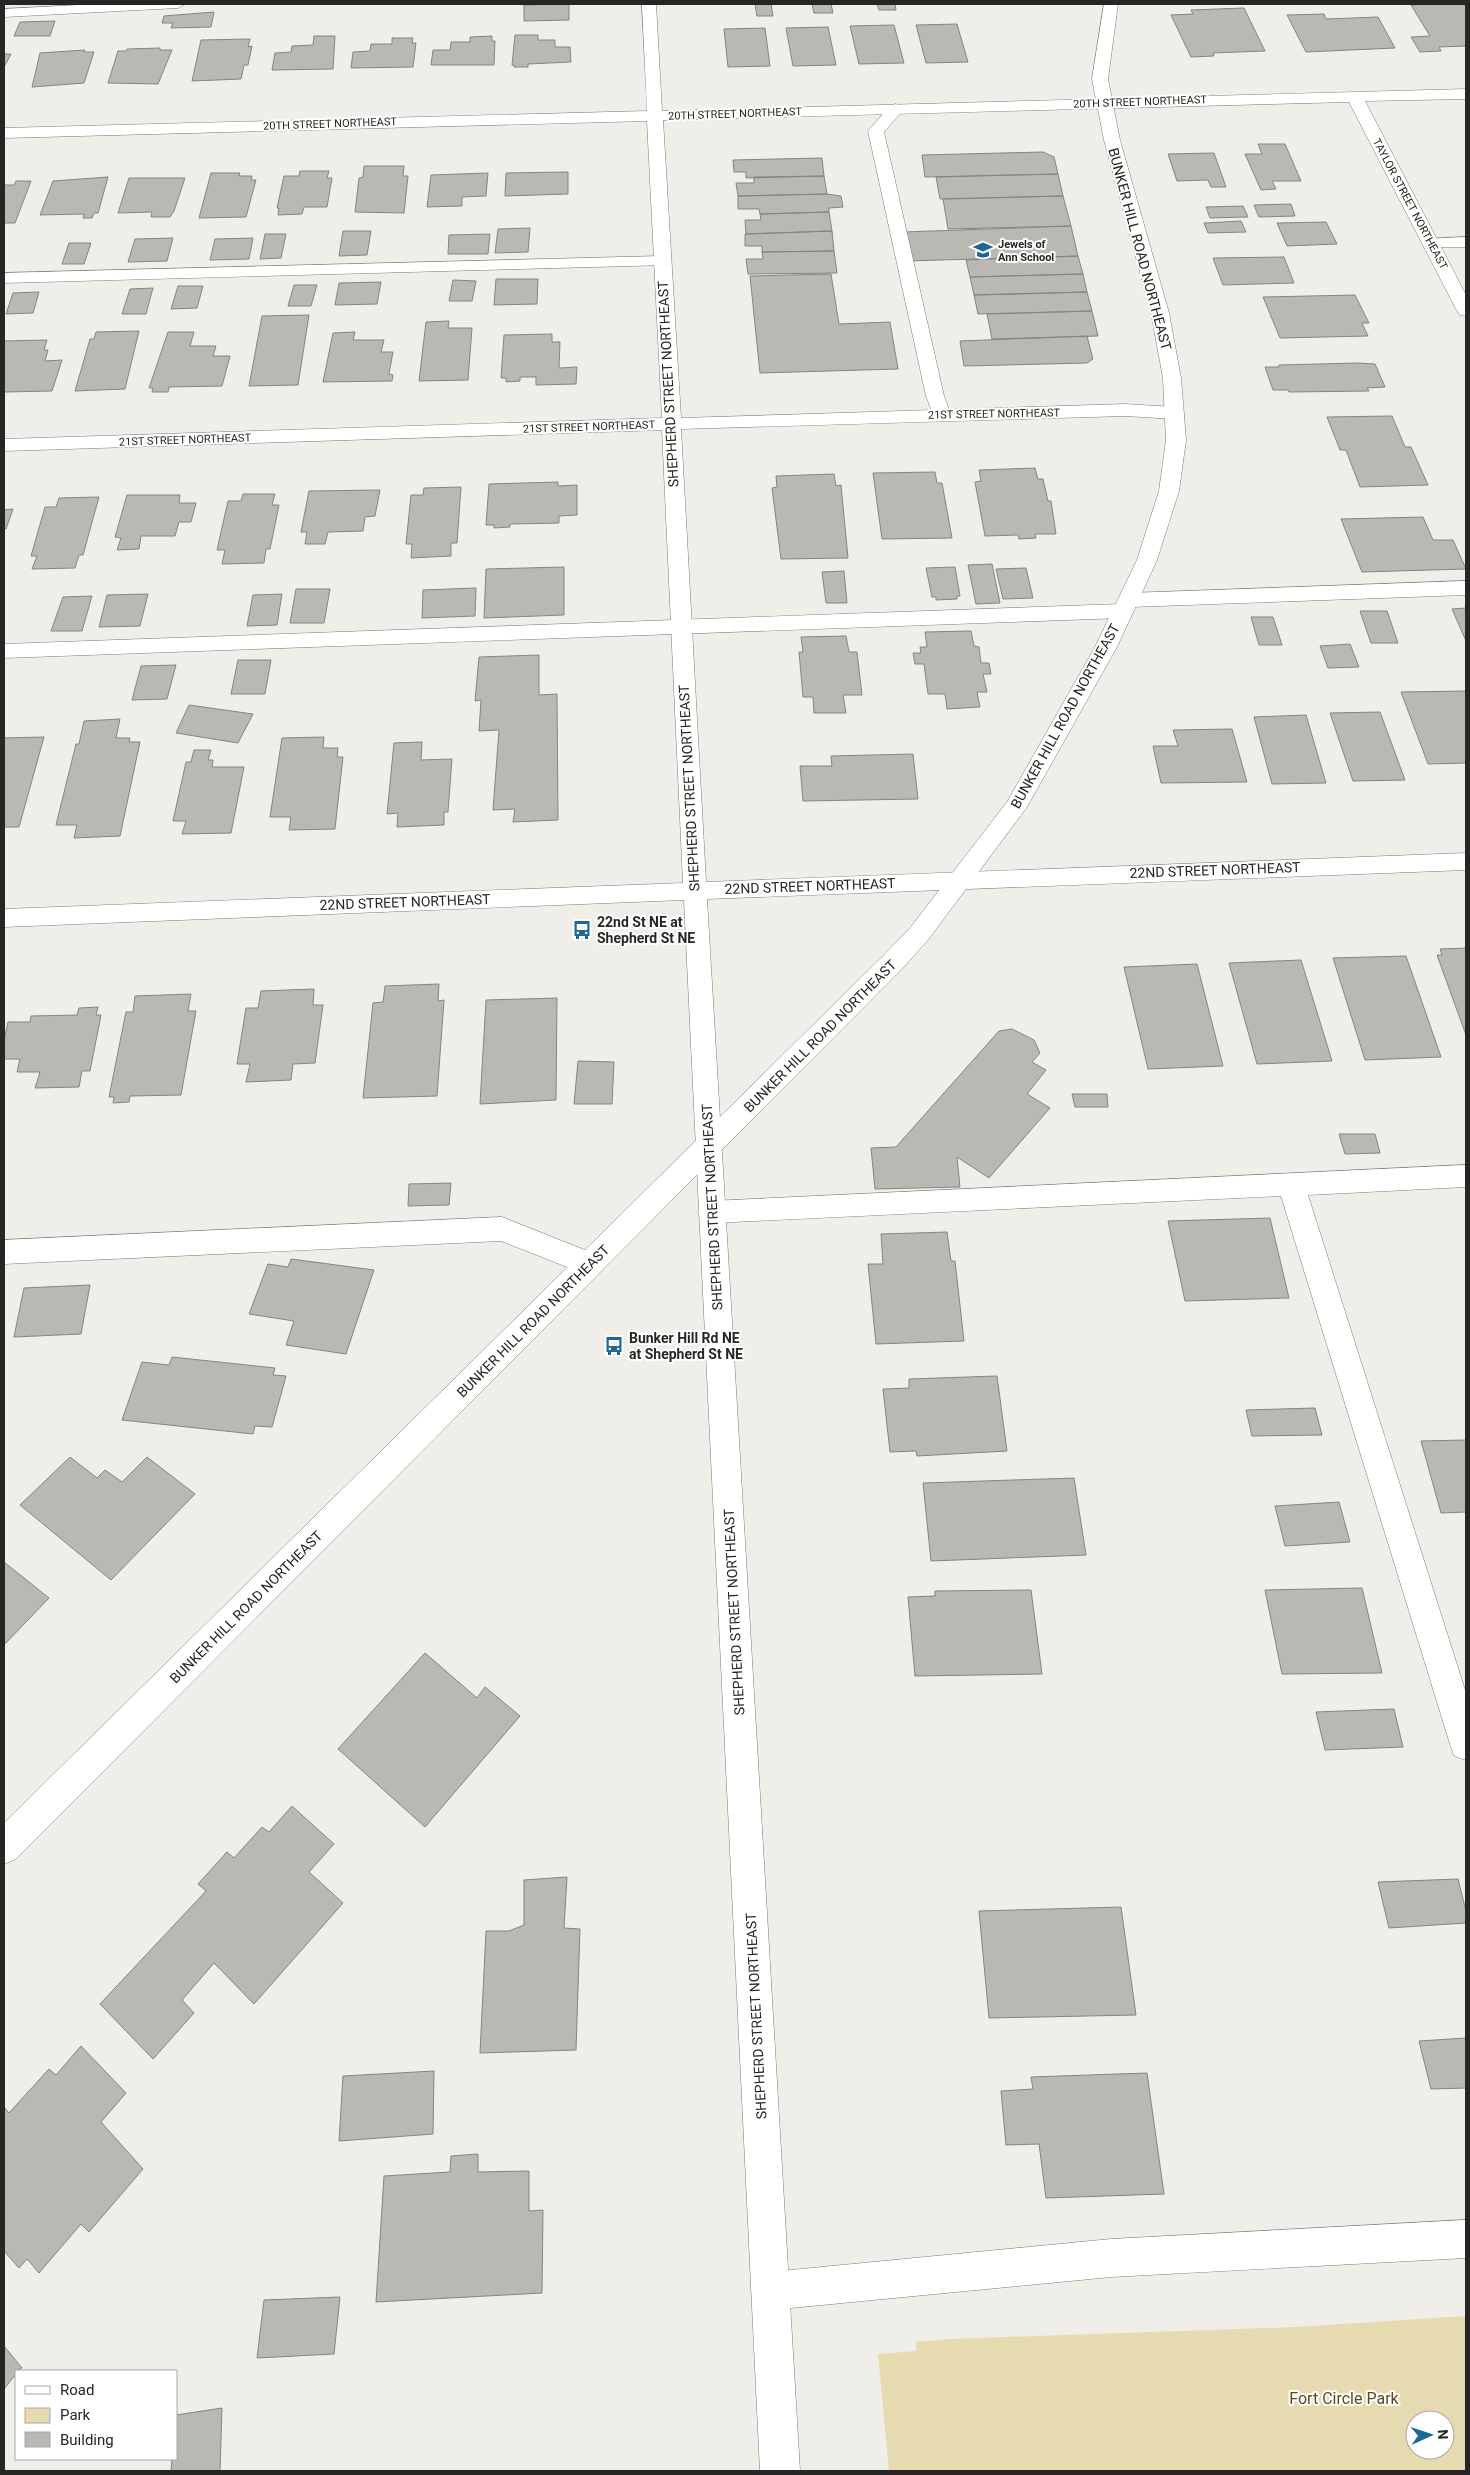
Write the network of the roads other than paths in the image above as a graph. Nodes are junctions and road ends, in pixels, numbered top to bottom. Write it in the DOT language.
graph roads {
  1 [pos="178,4"];
  2 [pos="649,4"];
  3 [pos="1111,4"];
  4 [pos="4,13"];
  5 [pos="1466,94"];
  6 [pos="1354,96"];
  7 [pos="1105,103"];
  8 [pos="896,109"];
  9 [pos="655,116"];
  10 [pos="4,133"];
  11 [pos="1466,242"];
  12 [pos="1431,243"];
  13 [pos="662,261"];
  14 [pos="4,278"];
  15 [pos="1466,311"];
  16 [pos="1175,413"];
  17 [pos="942,415"];
  18 [pos="672,424"];
  19 [pos="4,445"];
  20 [pos="1466,588"];
  21 [pos="1126,606"];
  22 [pos="681,627"];
  23 [pos="4,651"];
  24 [pos="1466,861"];
  25 [pos="959,880"];
  26 [pos="694,891"];
  27 [pos="4,918"];
  28 [pos="709,1148"];
  29 [pos="1466,1176"];
  30 [pos="1291,1184"];
  31 [pos="712,1212"];
  32 [pos="4,1252"];
  33 [pos="590,1264"];
  34 [pos="1466,1744"];
  35 [pos="4,1847"];
  36 [pos="1466,2239"];
  37 [pos="770,2291"];
  38 [pos="780,2471"];
  1 -- 4 [label="street"];
  2 -- 9 [label="street, SHEPHERD STREET NORTHEAST"];
  3 -- 7 [label="street, BUNKER HILL ROAD NORTHEAST"];
  5 -- 6 [label="street, 20TH STREET NORTHEAST"];
  6 -- 7 [label="street, 20TH STREET NORTHEAST"];
  6 -- 12 [label="street, TAYLOR STREET NORTHEAST"];
  7 -- 8 [label="street, 20TH STREET NORTHEAST"];
  7 -- 16 [label="street, BUNKER HILL ROAD NORTHEAST"];
  8 -- 9 [label="street, 20TH STREET NORTHEAST"];
  8 -- 17 [label="street"];
  9 -- 10 [label="street, 20TH STREET NORTHEAST"];
  9 -- 13 [label="street, SHEPHERD STREET NORTHEAST"];
  11 -- 12 [label="street"];
  12 -- 15 [label="street, TAYLOR STREET NORTHEAST"];
  13 -- 14 [label="street"];
  13 -- 18 [label="street, SHEPHERD STREET NORTHEAST"];
  16 -- 17 [label="street, 21ST STREET NORTHEAST"];
  16 -- 21 [label="street, BUNKER HILL ROAD NORTHEAST"];
  17 -- 18 [label="street, 21ST STREET NORTHEAST"];
  18 -- 19 [label="street, 21ST STREET NORTHEAST"];
  18 -- 22 [label="street, SHEPHERD STREET NORTHEAST"];
  20 -- 21 [label="street"];
  21 -- 22 [label="street"];
  21 -- 25 [label="street, BUNKER HILL ROAD NORTHEAST"];
  22 -- 23 [label="street"];
  22 -- 26 [label="street, SHEPHERD STREET NORTHEAST"];
  24 -- 25 [label="street, 22ND STREET NORTHEAST"];
  25 -- 26 [label="street, 22ND STREET NORTHEAST"];
  25 -- 28 [label="street, BUNKER HILL ROAD NORTHEAST"];
  26 -- 27 [label="street, 22ND STREET NORTHEAST"];
  26 -- 28 [label="street, SHEPHERD STREET NORTHEAST"];
  28 -- 31 [label="street, SHEPHERD STREET NORTHEAST"];
  28 -- 33 [label="street, BUNKER HILL ROAD NORTHEAST"];
  29 -- 30 [label="street"];
  30 -- 31 [label="street"];
  30 -- 34 [label="street"];
  31 -- 37 [label="street, SHEPHERD STREET NORTHEAST"];
  32 -- 33 [label="street"];
  33 -- 35 [label="street, BUNKER HILL ROAD NORTHEAST"];
  36 -- 37 [label="street"];
  37 -- 38 [label="street, SHEPHERD STREET NORTHEAST"];
}
